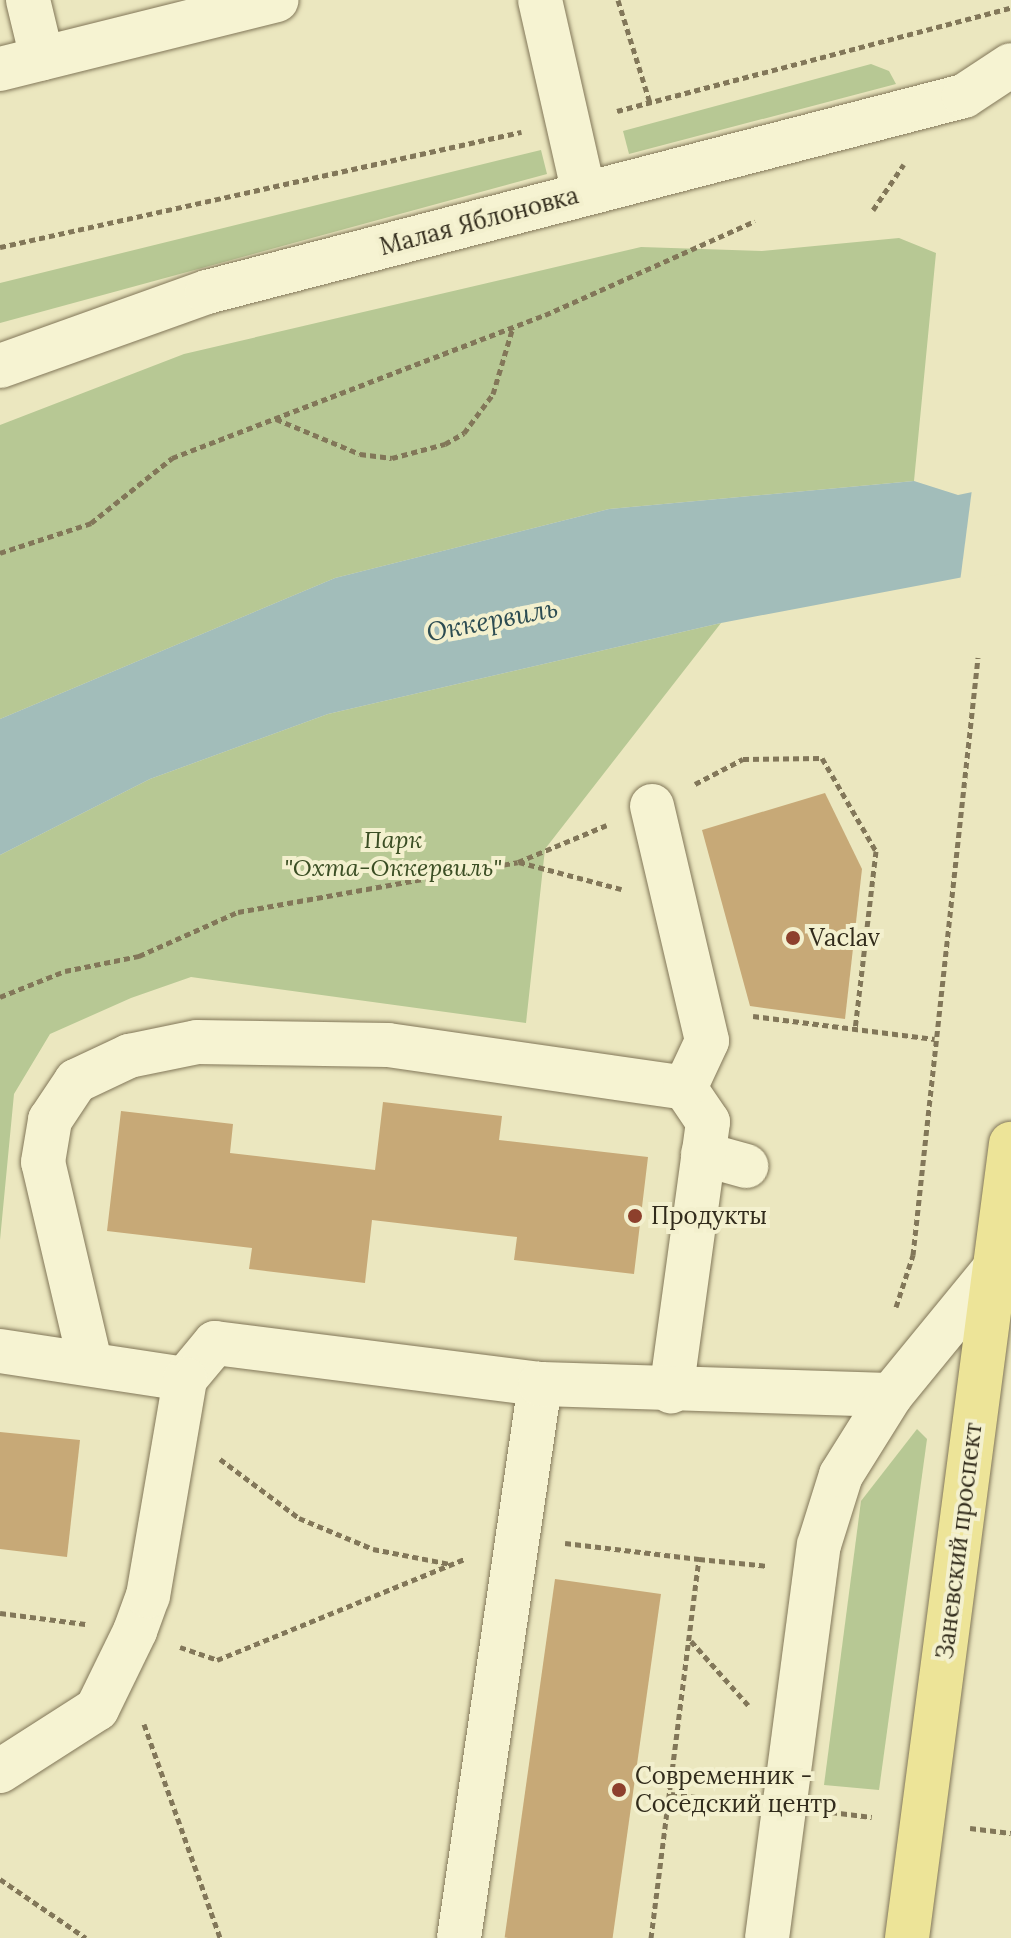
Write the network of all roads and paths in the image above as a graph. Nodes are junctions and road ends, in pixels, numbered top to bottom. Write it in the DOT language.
graph roads {
  1 [pos="28,0"];
  2 [pos="277,0"];
  3 [pos="540,0"];
  4 [pos="618,0"];
  5 [pos="1011,8"];
  6 [pos="42,58"];
  7 [pos="1011,65"];
  8 [pos="0,69"];
  9 [pos="964,96"];
  10 [pos="650,103"];
  11 [pos="1011,105"];
  12 [pos="568,122"];
  13 [pos="904,163"];
  14 [pos="584,193"];
  15 [pos="873,210"];
  16 [pos="755,221"];
  17 [pos="0,247"];
  18 [pos="513,327"];
  19 [pos="0,366"];
  20 [pos="275,419"];
  21 [pos="0,553"];
  22 [pos="978,658"];
  23 [pos="652,806"];
  24 [pos="518,862"];
  25 [pos="676,904"];
  26 [pos="0,997"];
  27 [pos="702,1010"];
  28 [pos="855,1029"];
  29 [pos="935,1039"];
  30 [pos="685,1088"];
  31 [pos="1011,1144"];
  32 [pos="703,1154"];
  33 [pos="746,1166"];
  34 [pos="995,1268"];
  35 [pos="892,1316"];
  36 [pos="0,1351"];
  37 [pos="90,1362"];
  38 [pos="540,1384"];
  39 [pos="671,1391"];
  40 [pos="891,1395"];
  41 [pos="182,1397"];
  42 [pos="517,1538"];
  43 [pos="699,1559"];
  44 [pos="451,1564"];
  45 [pos="781,1567"];
  46 [pos="0,1613"];
  47 [pos="690,1640"];
  48 [pos="128,1645"];
  49 [pos="751,1709"];
  50 [pos="0,1771"];
  51 [pos="671,1794"];
  52 [pos="784,1807"];
  53 [pos="922,1823"];
  54 [pos="1011,1833"];
  55 [pos="0,1879"];
  56 [pos="86,1938"];
  57 [pos="220,1938"];
  58 [pos="459,1938"];
  59 [pos="651,1938"];
  60 [pos="767,1938"];
  61 [pos="907,1938"];
  1 -- 6 [label="street"];
  2 -- 6 [label="street"];
  3 -- 12 [label="street"];
  4 -- 10 [label="path"];
  5 -- 10 [label="path"];
  6 -- 8 [label="street"];
  7 -- 9 [label="street, Малая Яблоновка"];
  9 -- 11 [label="street, Малая Яблоновка"];
  9 -- 14 [label="street, Малая Яблоновка"];
  10 -- 12 [label="path"];
  12 -- 14 [label="street"];
  12 -- 17 [label="path"];
  13 -- 15 [label="path"];
  14 -- 19 [label="street, Малая Яблоновка"];
  16 -- 18 [label="path"];
  18 -- 20 [label="path"];
  18 -- 20 [label="path"];
  20 -- 21 [label="path"];
  22 -- 29 [label="path"];
  23 -- 24 [label="path"];
  23 -- 25 [label="street"];
  23 -- 28 [label="path"];
  24 -- 25 [label="path"];
  24 -- 26 [label="path"];
  25 -- 27 [label="street"];
  27 -- 28 [label="path"];
  27 -- 30 [label="street"];
  28 -- 29 [label="path"];
  29 -- 35 [label="path"];
  30 -- 32 [label="street"];
  30 -- 37 [label="street"];
  31 -- 34 [label="main road, Заневский проспект"];
  32 -- 33 [label="street"];
  32 -- 39 [label="street"];
  34 -- 40 [label="street"];
  34 -- 53 [label="main road, Заневский проспект"];
  36 -- 37 [label="street"];
  37 -- 41 [label="street"];
  38 -- 39 [label="street"];
  38 -- 41 [label="street"];
  38 -- 42 [label="street"];
  39 -- 40 [label="street"];
  40 -- 52 [label="street"];
  41 -- 44 [label="path"];
  41 -- 48 [label="street"];
  42 -- 43 [label="path"];
  42 -- 44 [label="path"];
  42 -- 58 [label="street"];
  43 -- 45 [label="path"];
  43 -- 47 [label="path"];
  44 -- 48 [label="path"];
  46 -- 48 [label="path"];
  47 -- 49 [label="path"];
  47 -- 51 [label="path"];
  48 -- 50 [label="street"];
  48 -- 57 [label="path"];
  51 -- 52 [label="path"];
  51 -- 59 [label="path"];
  52 -- 53 [label="path"];
  52 -- 60 [label="street"];
  53 -- 54 [label="path"];
  53 -- 61 [label="main road, Заневский проспект"];
  55 -- 56 [label="path"];
}
